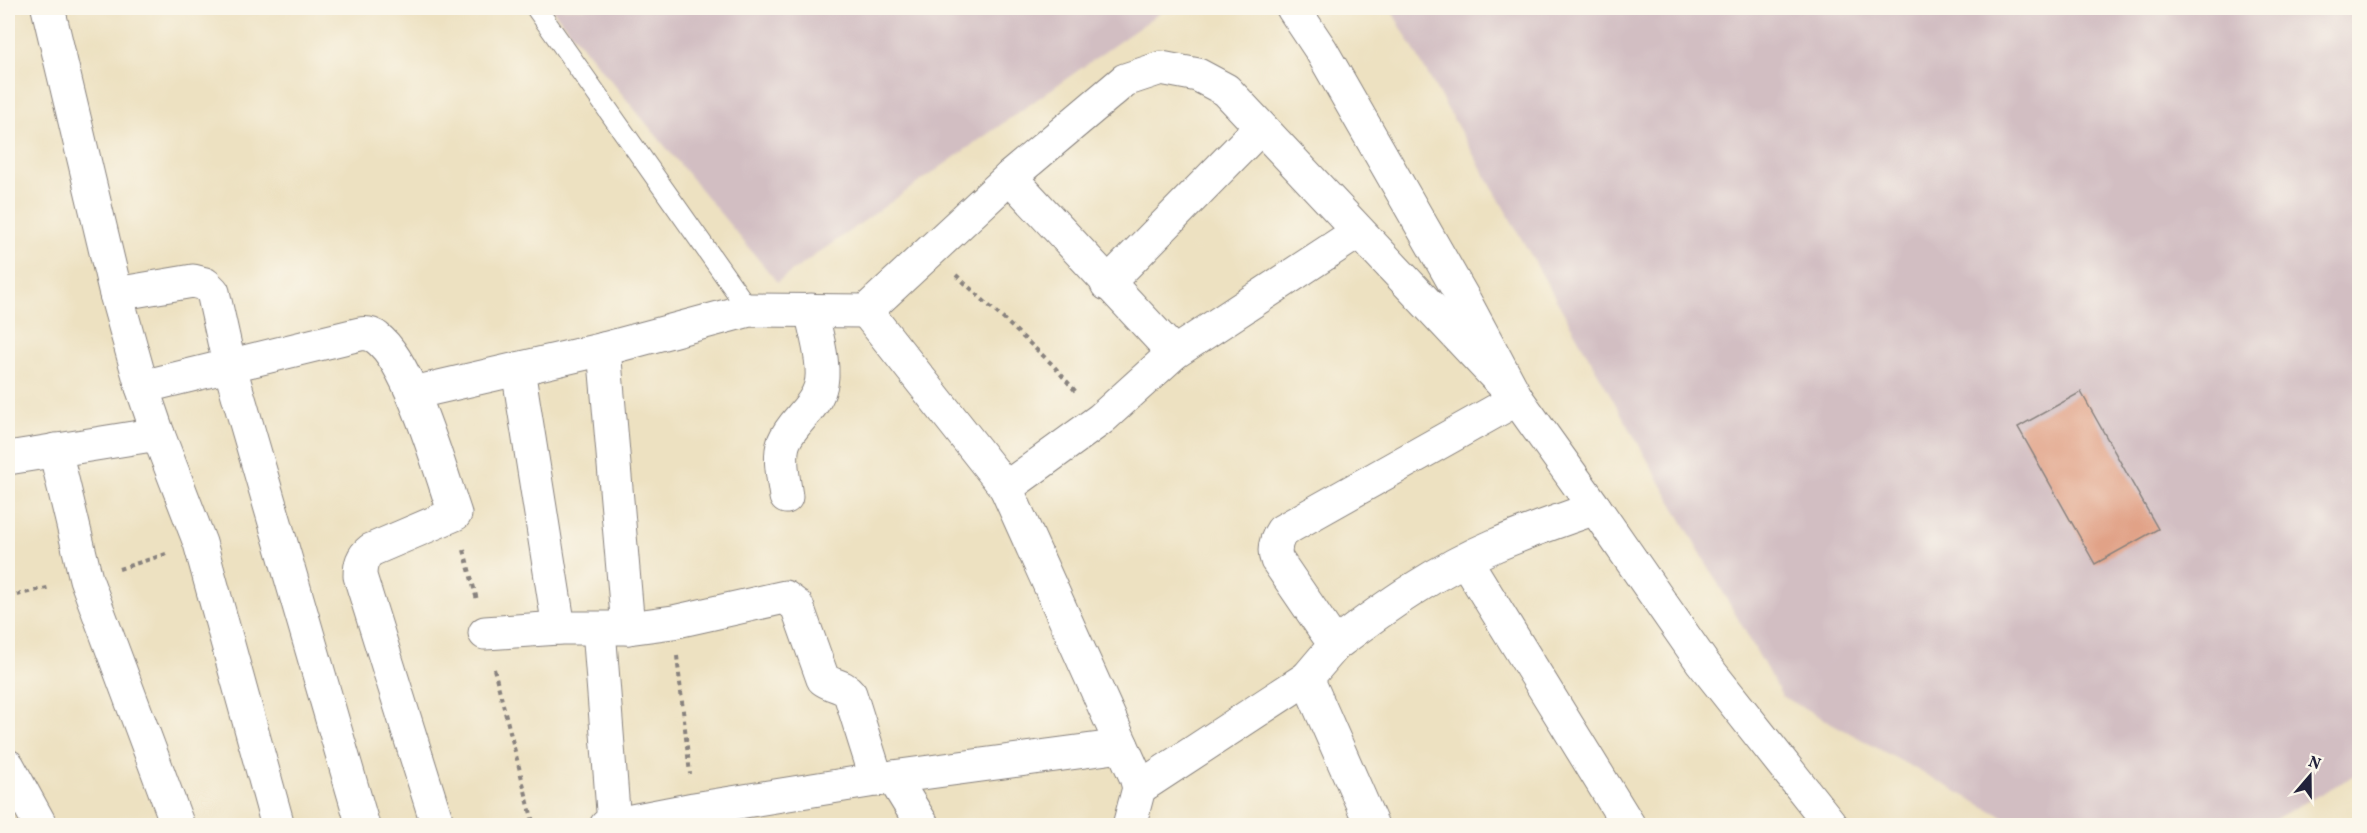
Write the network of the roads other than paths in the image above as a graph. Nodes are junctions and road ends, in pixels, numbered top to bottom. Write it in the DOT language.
graph roads {
  1 [pos="48,8"];
  2 [pos="536,8"];
  3 [pos="1293,8"];
  4 [pos="1260,128"];
  5 [pos="1010,177"];
  6 [pos="1358,232"];
  7 [pos="1107,284"];
  8 [pos="116,294"];
  9 [pos="749,310"];
  10 [pos="812,310"];
  11 [pos="866,311"];
  12 [pos="604,349"];
  13 [pos="1174,353"];
  14 [pos="229,364"];
  15 [pos="518,369"];
  16 [pos="141,387"];
  17 [pos="413,393"];
  18 [pos="1517,399"];
  19 [pos="158,434"];
  20 [pos="55,450"];
  21 [pos="8,458"];
  22 [pos="1006,488"];
  23 [pos="786,497"];
  24 [pos="1595,508"];
  25 [pos="1466,561"];
  26 [pos="559,628"];
  27 [pos="613,628"];
  28 [pos="485,633"];
  29 [pos="1335,645"];
  30 [pos="1307,678"];
  31 [pos="1122,746"];
  32 [pos="8,766"];
  33 [pos="885,778"];
  34 [pos="1139,788"];
  35 [pos="41,825"];
  36 [pos="178,825"];
  37 [pos="278,825"];
  38 [pos="363,825"];
  39 [pos="438,825"];
  40 [pos="610,825"];
  41 [pos="923,825"];
  42 [pos="1129,825"];
  43 [pos="1372,825"];
  44 [pos="1629,825"];
  45 [pos="1830,825"];
  1 -- 8 [label="street"];
  2 -- 9 [label="lane"];
  3 -- 18 [label="street"];
  4 -- 5 [label="street"];
  4 -- 6 [label="street"];
  4 -- 7 [label="street"];
  5 -- 7 [label="street"];
  5 -- 11 [label="street"];
  6 -- 13 [label="street"];
  6 -- 18 [label="street"];
  7 -- 13 [label="street"];
  8 -- 14 [label="street"];
  8 -- 16 [label="street"];
  9 -- 10 [label="street"];
  9 -- 12 [label="street"];
  10 -- 11 [label="street"];
  10 -- 23 [label="street"];
  11 -- 22 [label="street"];
  12 -- 15 [label="street"];
  12 -- 27 [label="street"];
  13 -- 22 [label="street"];
  14 -- 16 [label="street"];
  14 -- 17 [label="street"];
  14 -- 38 [label="street"];
  15 -- 17 [label="street"];
  15 -- 26 [label="street"];
  16 -- 19 [label="street"];
  17 -- 39 [label="street"];
  18 -- 24 [label="street"];
  18 -- 29 [label="street"];
  19 -- 20 [label="street"];
  19 -- 37 [label="street"];
  20 -- 21 [label="street"];
  20 -- 36 [label="street"];
  22 -- 31 [label="street"];
  24 -- 25 [label="street"];
  24 -- 45 [label="street"];
  25 -- 29 [label="street"];
  25 -- 44 [label="street"];
  26 -- 27 [label="street"];
  26 -- 28 [label="street"];
  27 -- 33 [label="street"];
  27 -- 40 [label="street"];
  29 -- 30 [label="street"];
  30 -- 34 [label="street"];
  30 -- 43 [label="street"];
  31 -- 33 [label="street"];
  31 -- 34 [label="street"];
  32 -- 35 [label="street"];
  33 -- 40 [label="street"];
  33 -- 41 [label="street"];
  34 -- 42 [label="street"];
}
